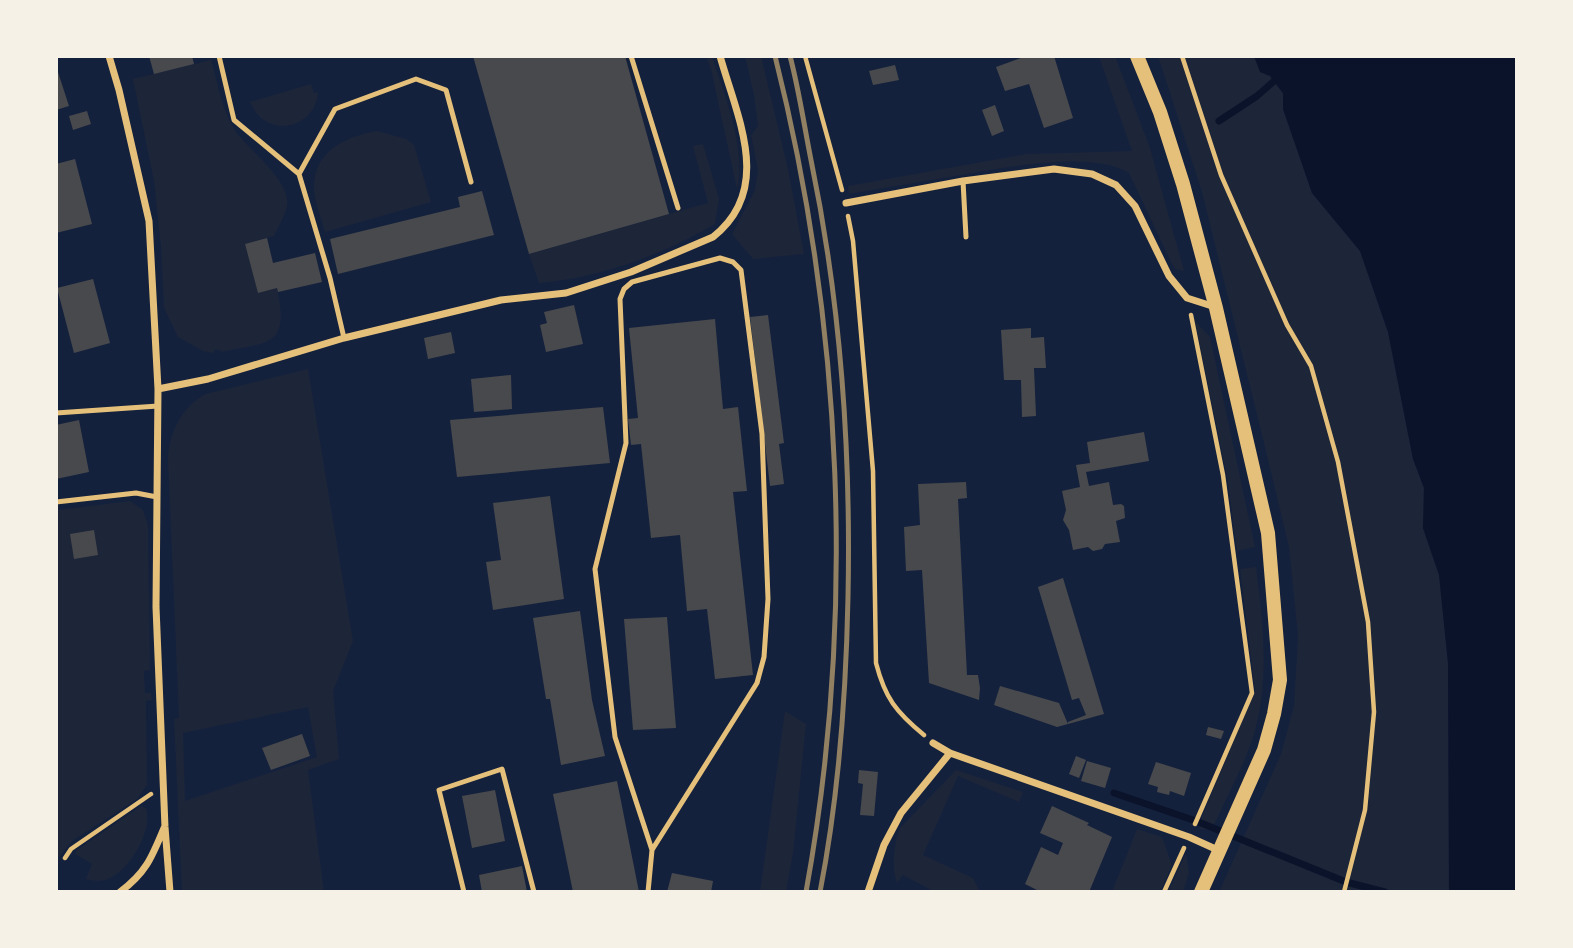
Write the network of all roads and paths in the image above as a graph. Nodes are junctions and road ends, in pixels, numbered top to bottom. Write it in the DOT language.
graph roads {
  1 [pos="109,56"];
  2 [pos="219,56"];
  3 [pos="631,56"];
  4 [pos="720,56"];
  5 [pos="805,56"];
  6 [pos="1138,56"];
  7 [pos="1182,56"];
  8 [pos="299,174"];
  9 [pos="963,181"];
  10 [pos="471,182"];
  11 [pos="846,203"];
  12 [pos="678,208"];
  13 [pos="966,237"];
  14 [pos="1187,298"];
  15 [pos="1216,307"];
  16 [pos="344,338"];
  17 [pos="158,389"];
  18 [pos="158,406"];
  19 [pos="56,413"];
  20 [pos="157,497"];
  21 [pos="56,502"];
  22 [pos="933,743"];
  23 [pos="950,754"];
  24 [pos="151,794"];
  25 [pos="164,827"];
  26 [pos="1189,837"];
  27 [pos="652,850"];
  28 [pos="1220,852"];
  29 [pos="65,859"];
  30 [pos="137,880"];
  31 [pos="120,892"];
  32 [pos="132,892"];
  33 [pos="170,892"];
  34 [pos="464,892"];
  35 [pos="534,892"];
  36 [pos="648,892"];
  37 [pos="868,892"];
  38 [pos="1164,892"];
  39 [pos="1201,892"];
  40 [pos="1344,892"];
  1 -- 17 [label="street"];
  2 -- 8 [label="lane"];
  3 -- 12 [label="lane"];
  4 -- 16 [label="street"];
  5 -- 11 [label="path"];
  6 -- 15 [label="main road"];
  7 -- 40 [label="path"];
  8 -- 10 [label="lane"];
  8 -- 16 [label="lane"];
  9 -- 11 [label="street"];
  9 -- 13 [label="lane"];
  9 -- 14 [label="street"];
  11 -- 22 [label="path"];
  14 -- 15 [label="street"];
  14 -- 26 [label="path"];
  15 -- 28 [label="main road"];
  16 -- 17 [label="street"];
  17 -- 18 [label="street"];
  18 -- 19 [label="lane"];
  18 -- 20 [label="street"];
  20 -- 21 [label="lane"];
  20 -- 25 [label="street"];
  22 -- 23 [label="street"];
  23 -- 26 [label="street"];
  23 -- 37 [label="street"];
  24 -- 29 [label="path"];
  25 -- 30 [label="street"];
  25 -- 33 [label="street"];
  26 -- 28 [label="street"];
  26 -- 38 [label="path"];
  27 -- 27 [label="lane"];
  27 -- 36 [label="lane"];
  28 -- 39 [label="main road"];
  30 -- 31 [label="street"];
  30 -- 32 [label="street"];
  34 -- 35 [label="lane"];
}
